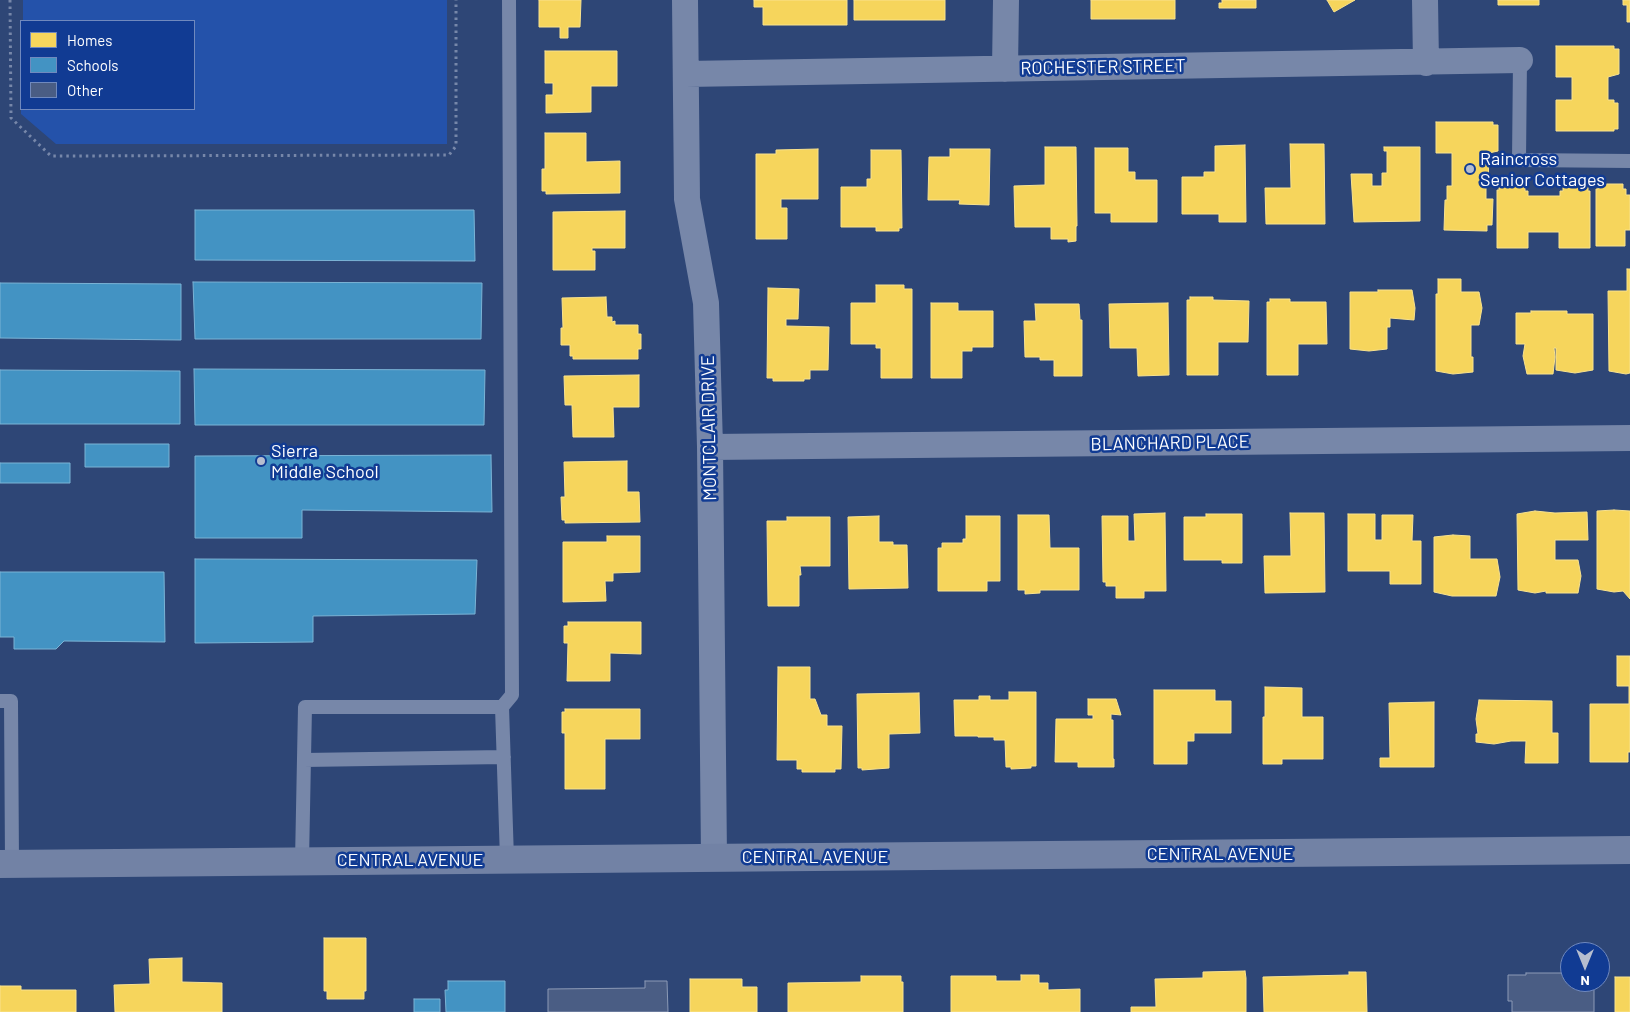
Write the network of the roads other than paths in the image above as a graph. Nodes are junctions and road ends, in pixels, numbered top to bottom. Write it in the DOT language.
graph roads {
  1 [pos="509,0"];
  2 [pos="685,0"];
  3 [pos="1006,0"];
  4 [pos="1426,0"];
  5 [pos="1520,60"];
  6 [pos="1426,63"];
  7 [pos="1005,68"];
  8 [pos="686,74"];
  9 [pos="1630,161"];
  10 [pos="1630,438"];
  11 [pos="710,447"];
  12 [pos="0,701"];
  13 [pos="502,707"];
  14 [pos="504,757"];
  15 [pos="304,760"];
  16 [pos="6,764"];
  17 [pos="1630,850"];
  18 [pos="714,858"];
  19 [pos="506,860"];
  20 [pos="302,861"];
  21 [pos="6,864"];
  1 -- 13 [label="lane"];
  2 -- 8 [label="street, MONTCLAIR DRIVE"];
  3 -- 7 [label="street"];
  4 -- 6 [label="street"];
  5 -- 6 [label="street, ROCHESTER STREET"];
  5 -- 9 [label="lane"];
  6 -- 7 [label="street, ROCHESTER STREET"];
  7 -- 8 [label="street, ROCHESTER STREET"];
  8 -- 11 [label="street, MONTCLAIR DRIVE"];
  10 -- 11 [label="street, BLANCHARD PLACE"];
  11 -- 18 [label="street, MONTCLAIR DRIVE"];
  12 -- 16 [label="lane"];
  13 -- 14 [label="lane"];
  13 -- 15 [label="lane"];
  14 -- 15 [label="lane"];
  14 -- 19 [label="lane"];
  15 -- 20 [label="lane"];
  16 -- 21 [label="lane"];
  17 -- 18 [label="main road, CENTRAL AVENUE"];
  18 -- 19 [label="main road, CENTRAL AVENUE"];
  19 -- 20 [label="main road, CENTRAL AVENUE"];
  20 -- 21 [label="main road, CENTRAL AVENUE"];
}
